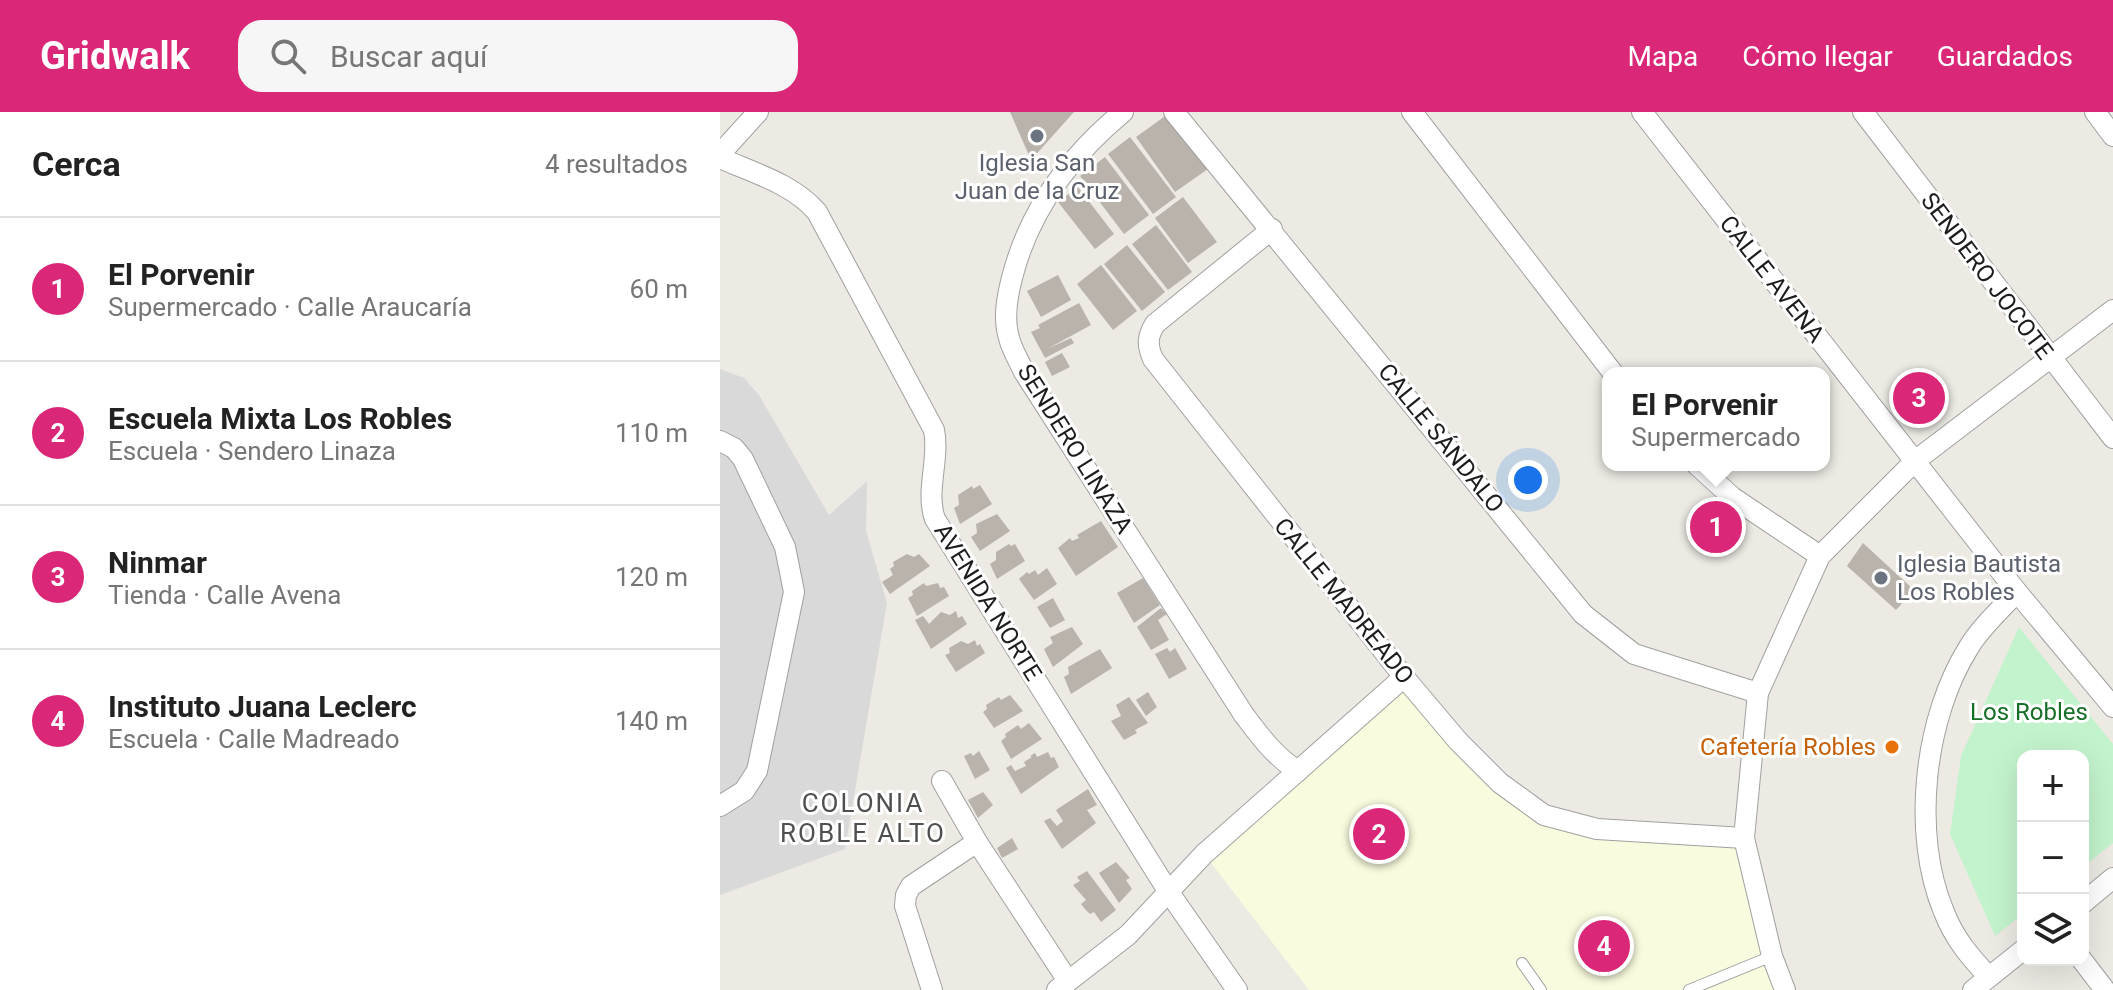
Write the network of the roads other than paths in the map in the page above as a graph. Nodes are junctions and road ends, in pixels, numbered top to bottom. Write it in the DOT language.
graph roads {
  1 [pos="758,112"];
  2 [pos="1123,112"];
  3 [pos="1174,112"];
  4 [pos="1412,112"];
  5 [pos="1642,112"];
  6 [pos="1863,112"];
  7 [pos="2095,112"];
  8 [pos="2113,136"];
  9 [pos="720,156"];
  10 [pos="1272,229"];
  11 [pos="2113,310"];
  12 [pos="2051,360"];
  13 [pos="1608,367"];
  14 [pos="2113,438"];
  15 [pos="720,441"];
  16 [pos="1915,461"];
  17 [pos="1704,471"];
  18 [pos="1820,556"];
  19 [pos="2017,592"];
  20 [pos="1404,677"];
  21 [pos="1758,693"];
  22 [pos="2113,707"];
  23 [pos="1298,771"];
  24 [pos="942,781"];
  25 [pos="720,806"];
  26 [pos="1744,838"];
  27 [pos="977,842"];
  28 [pos="2113,878"];
  29 [pos="1173,898"];
  30 [pos="2089,898"];
  31 [pos="2017,955"];
  32 [pos="1772,956"];
  33 [pos="1522,963"];
  34 [pos="2087,966"];
  35 [pos="1989,977"];
  36 [pos="1063,986"];
  37 [pos="932,990"];
  38 [pos="1237,990"];
  39 [pos="1541,990"];
  40 [pos="1689,990"];
  41 [pos="1785,990"];
  42 [pos="1973,990"];
  43 [pos="2105,990"];
  1 -- 9 [label="street"];
  2 -- 23 [label="street, SENDERO LINAZA"];
  3 -- 10 [label="street, CALLE SÁNDALO"];
  4 -- 13 [label="street"];
  5 -- 16 [label="street, CALLE AVENA"];
  6 -- 12 [label="street, SENDERO JOCOTE"];
  7 -- 8 [label="street"];
  9 -- 29 [label="street, AVENIDA NORTE"];
  10 -- 20 [label="street, CALLE MADREADO"];
  10 -- 21 [label="street, CALLE SÁNDALO"];
  11 -- 12 [label="street"];
  12 -- 14 [label="street, SENDERO JOCOTE"];
  12 -- 16 [label="street"];
  15 -- 25 [label="street"];
  16 -- 18 [label="street"];
  16 -- 19 [label="street, CALLE AVENA"];
  17 -- 18 [label="street"];
  18 -- 21 [label="street"];
  19 -- 22 [label="street, CALLE AVENA"];
  19 -- 35 [label="street"];
  20 -- 23 [label="street"];
  20 -- 26 [label="street, CALLE MADREADO"];
  21 -- 26 [label="street"];
  23 -- 29 [label="street"];
  24 -- 27 [label="street"];
  26 -- 32 [label="street"];
  27 -- 36 [label="street"];
  27 -- 37 [label="street"];
  28 -- 30 [label="street"];
  29 -- 36 [label="street"];
  29 -- 38 [label="street, AVENIDA NORTE"];
  31 -- 35 [label="street"];
  32 -- 40 [label="lane"];
  32 -- 41 [label="street"];
  33 -- 39 [label="lane"];
  34 -- 43 [label="street"];
  35 -- 42 [label="street"];
}
